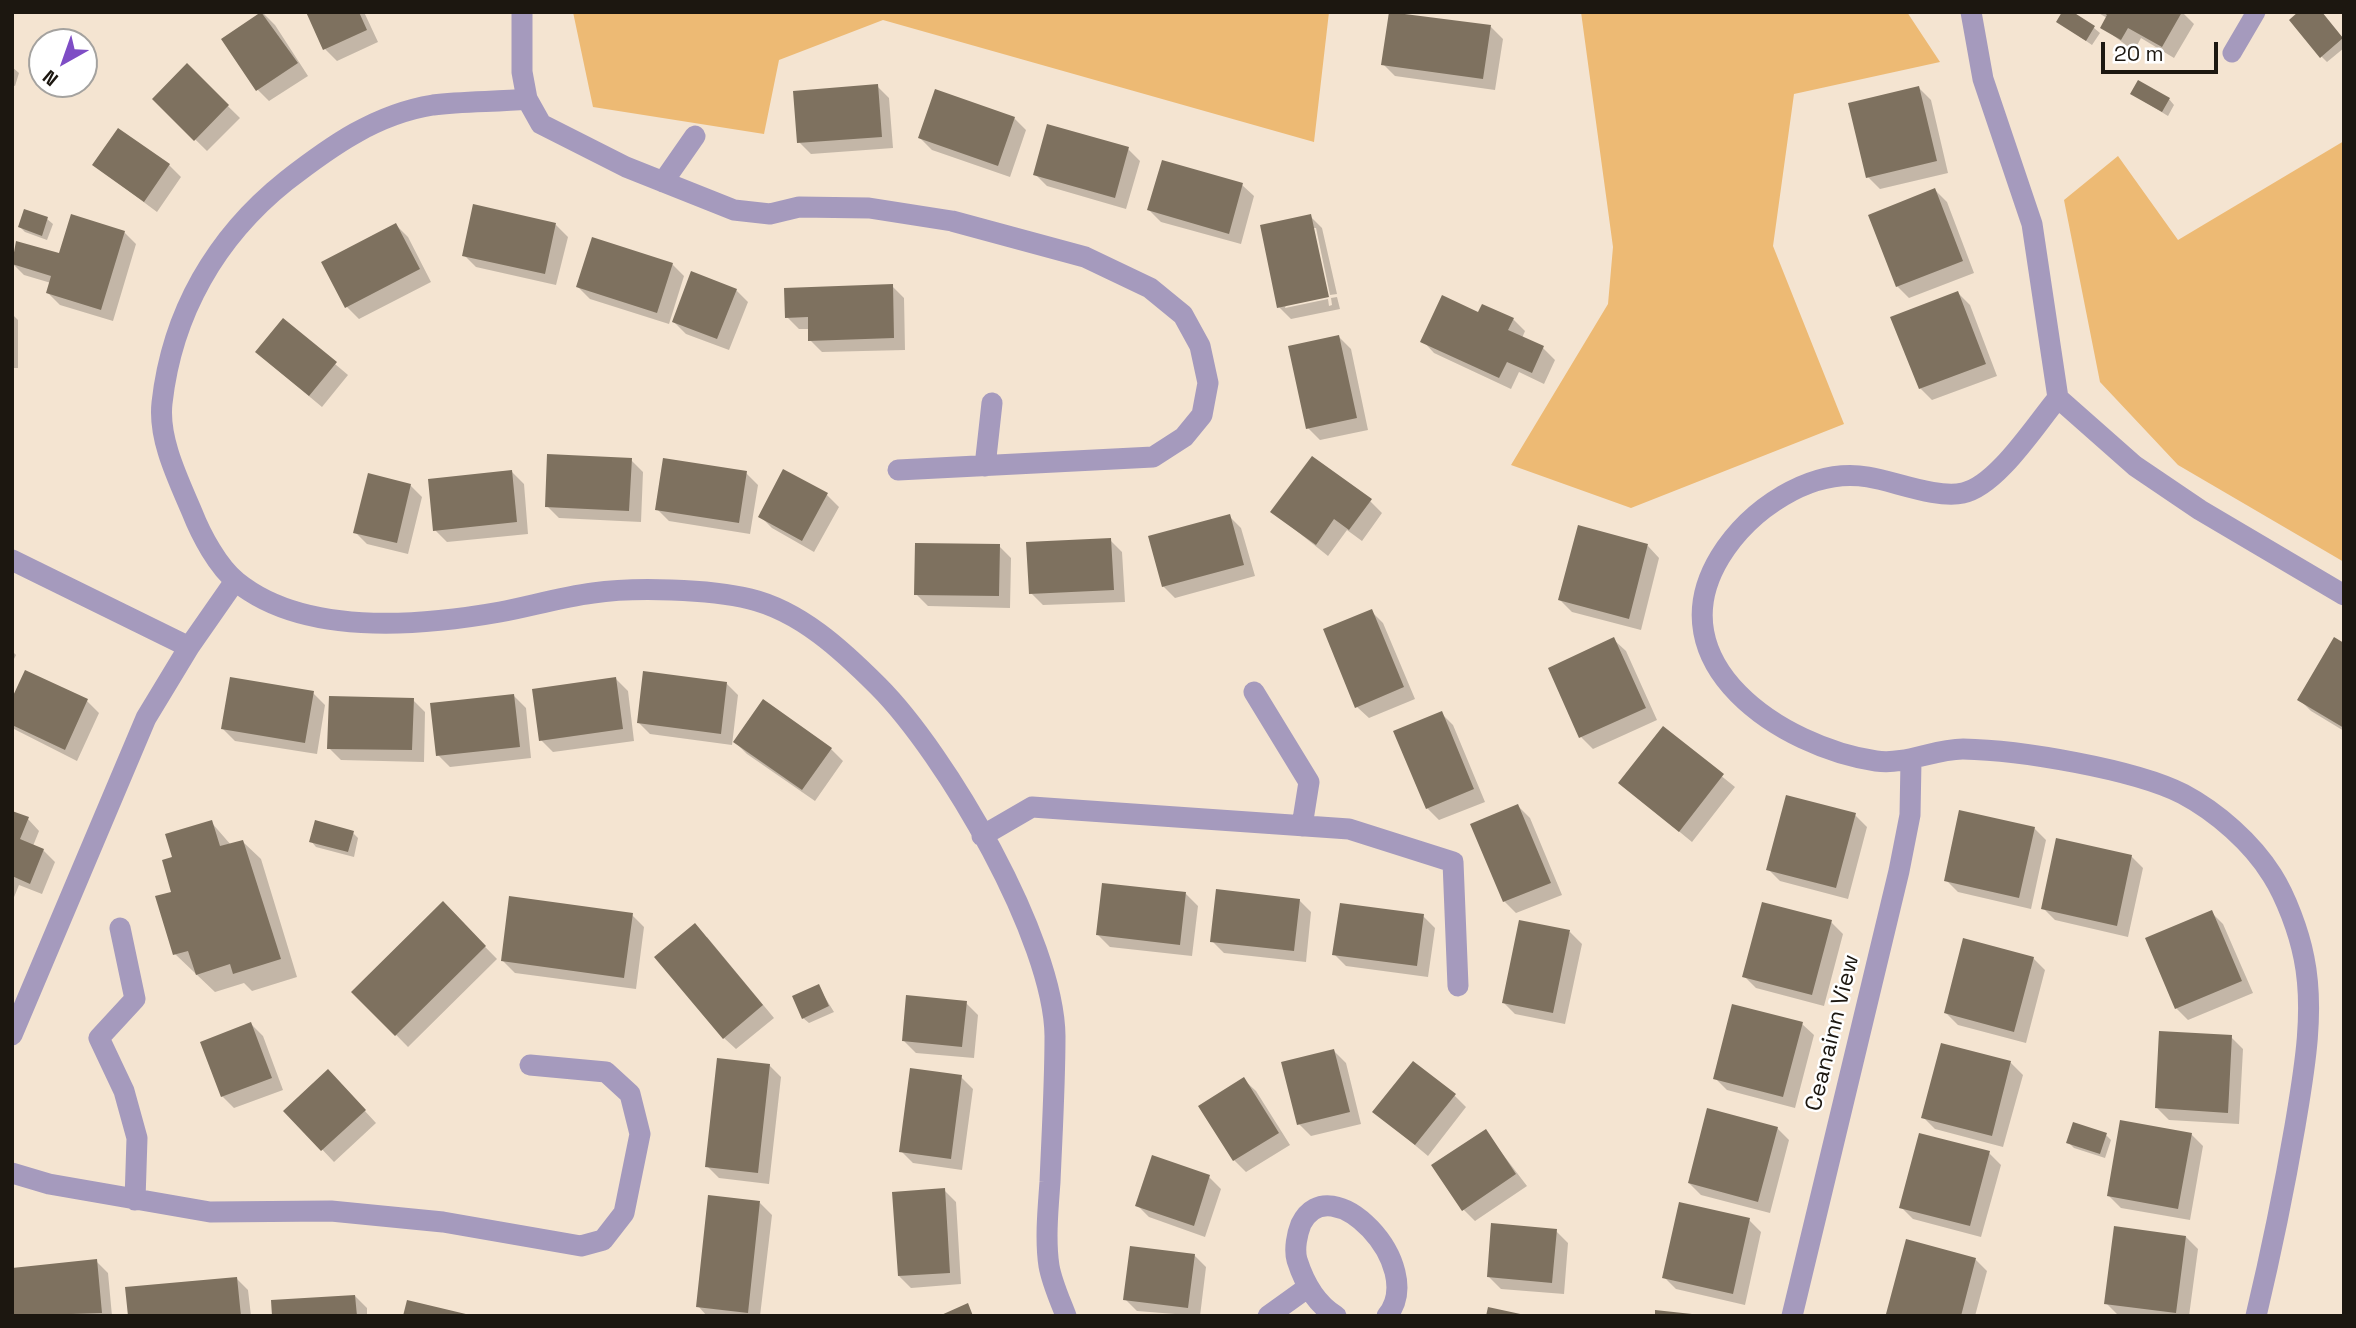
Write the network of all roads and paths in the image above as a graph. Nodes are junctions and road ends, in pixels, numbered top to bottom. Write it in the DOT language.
graph roads {
  1 [pos="522,12"];
  2 [pos="1971,12"];
  3 [pos="2256,12"];
  4 [pos="2232,53"];
  5 [pos="527,99"];
  6 [pos="695,136"];
  7 [pos="663,183"];
  8 [pos="2058,398"];
  9 [pos="992,403"];
  10 [pos="985,466"];
  11 [pos="898,470"];
  12 [pos="12,561"];
  13 [pos="235,581"];
  14 [pos="2344,595"];
  15 [pos="189,647"];
  16 [pos="1254,692"];
  17 [pos="1911,761"];
  18 [pos="1302,826"];
  19 [pos="982,836"];
  20 [pos="120,928"];
  21 [pos="1458,986"];
  22 [pos="12,1035"];
  23 [pos="530,1065"];
  24 [pos="12,1172"];
  25 [pos="135,1200"];
  26 [pos="1307,1288"];
  27 [pos="1066,1316"];
  28 [pos="1268,1316"];
  29 [pos="1336,1316"];
  30 [pos="1387,1316"];
  31 [pos="1791,1316"];
  32 [pos="2256,1316"];
  1 -- 5 [label="street"];
  2 -- 8 [label="street"];
  3 -- 4 [label="lane"];
  5 -- 7 [label="street"];
  5 -- 13 [label="street"];
  6 -- 7 [label="street"];
  7 -- 10 [label="street"];
  8 -- 14 [label="street"];
  8 -- 17 [label="street"];
  9 -- 10 [label="street"];
  10 -- 11 [label="street"];
  12 -- 15 [label="street"];
  13 -- 15 [label="street"];
  13 -- 19 [label="street"];
  15 -- 22 [label="street"];
  16 -- 18 [label="street"];
  17 -- 31 [label="street, Ceanainn View"];
  17 -- 32 [label="street"];
  18 -- 19 [label="street"];
  18 -- 21 [label="street"];
  19 -- 27 [label="street"];
  20 -- 25 [label="street"];
  23 -- 25 [label="street"];
  24 -- 25 [label="street"];
  26 -- 28 [label="street"];
  26 -- 29 [label="street"];
  26 -- 30 [label="street"];
}
